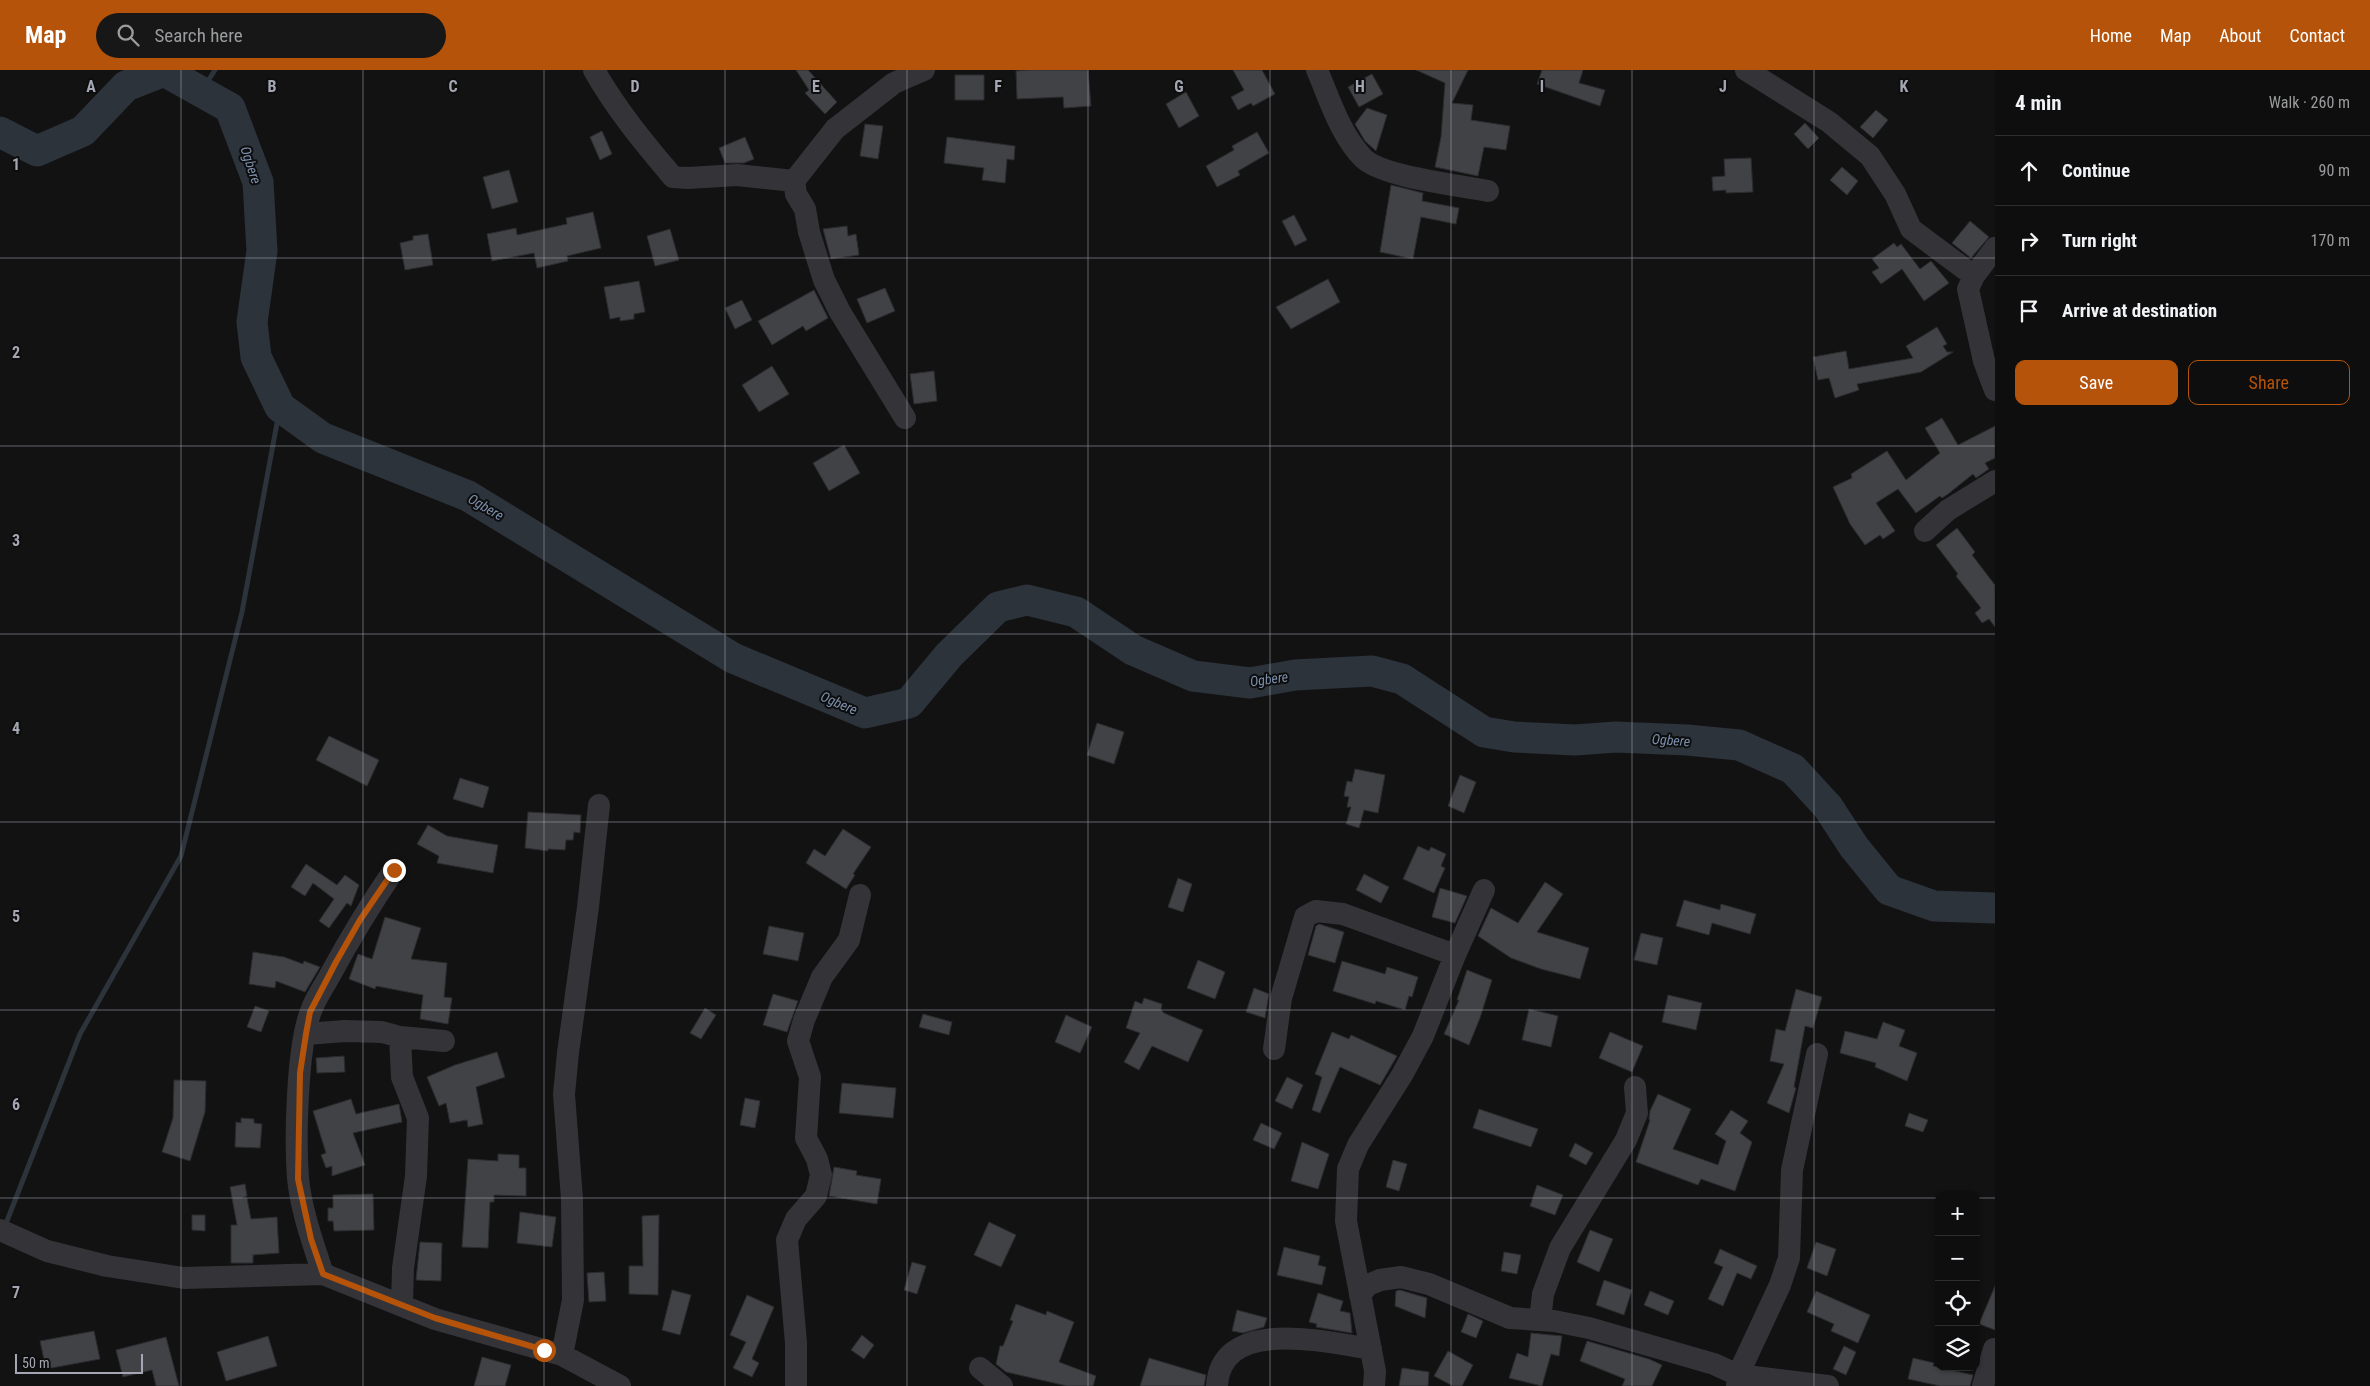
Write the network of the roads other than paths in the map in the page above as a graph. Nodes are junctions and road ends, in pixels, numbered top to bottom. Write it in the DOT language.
graph roads {
  1 [pos="594,70"];
  2 [pos="924,70"];
  3 [pos="1317,70"];
  4 [pos="1746,70"];
  5 [pos="794,181"];
  6 [pos="1488,191"];
  7 [pos="1995,248"];
  8 [pos="1974,276"];
  9 [pos="1995,390"];
  10 [pos="905,418"];
  11 [pos="1995,481"];
  12 [pos="1925,531"];
  13 [pos="599,805"];
  14 [pos="394,870"];
  15 [pos="1484,890"];
  16 [pos="860,895"];
  17 [pos="1455,955"];
  18 [pos="306,1034"];
  19 [pos="400,1037"];
  20 [pos="444,1041"];
  21 [pos="1274,1049"];
  22 [pos="1817,1054"];
  23 [pos="1635,1087"];
  24 [pos="0,1230"];
  25 [pos="323,1274"];
  26 [pos="1360,1295"];
  27 [pos="402,1304"];
  28 [pos="1540,1320"];
  29 [pos="1371,1349"];
  30 [pos="1994,1349"];
  31 [pos="562,1355"];
  32 [pos="980,1368"];
  33 [pos="1738,1380"];
  34 [pos="620,1386"];
  35 [pos="796,1386"];
  36 [pos="1002,1386"];
  37 [pos="1217,1386"];
  38 [pos="1374,1386"];
  39 [pos="1828,1386"];
  40 [pos="1983,1386"];
  1 -- 5 [label="street"];
  2 -- 5 [label="street"];
  3 -- 6 [label="street"];
  4 -- 8 [label="street"];
  5 -- 10 [label="street"];
  7 -- 8 [label="street"];
  8 -- 9 [label="street"];
  11 -- 12 [label="street"];
  13 -- 31 [label="street"];
  14 -- 18 [label="street"];
  15 -- 17 [label="street"];
  16 -- 35 [label="street"];
  17 -- 21 [label="street"];
  17 -- 26 [label="street"];
  18 -- 19 [label="street"];
  18 -- 25 [label="street"];
  19 -- 20 [label="street"];
  19 -- 27 [label="street"];
  22 -- 33 [label="street"];
  23 -- 28 [label="street"];
  24 -- 25 [label="street"];
  25 -- 27 [label="street"];
  26 -- 28 [label="street"];
  26 -- 29 [label="street"];
  27 -- 31 [label="street"];
  28 -- 33 [label="street"];
  29 -- 37 [label="street"];
  29 -- 38 [label="street"];
  30 -- 40 [label="street"];
  31 -- 34 [label="street"];
  32 -- 36 [label="street"];
  33 -- 39 [label="street"];
}
